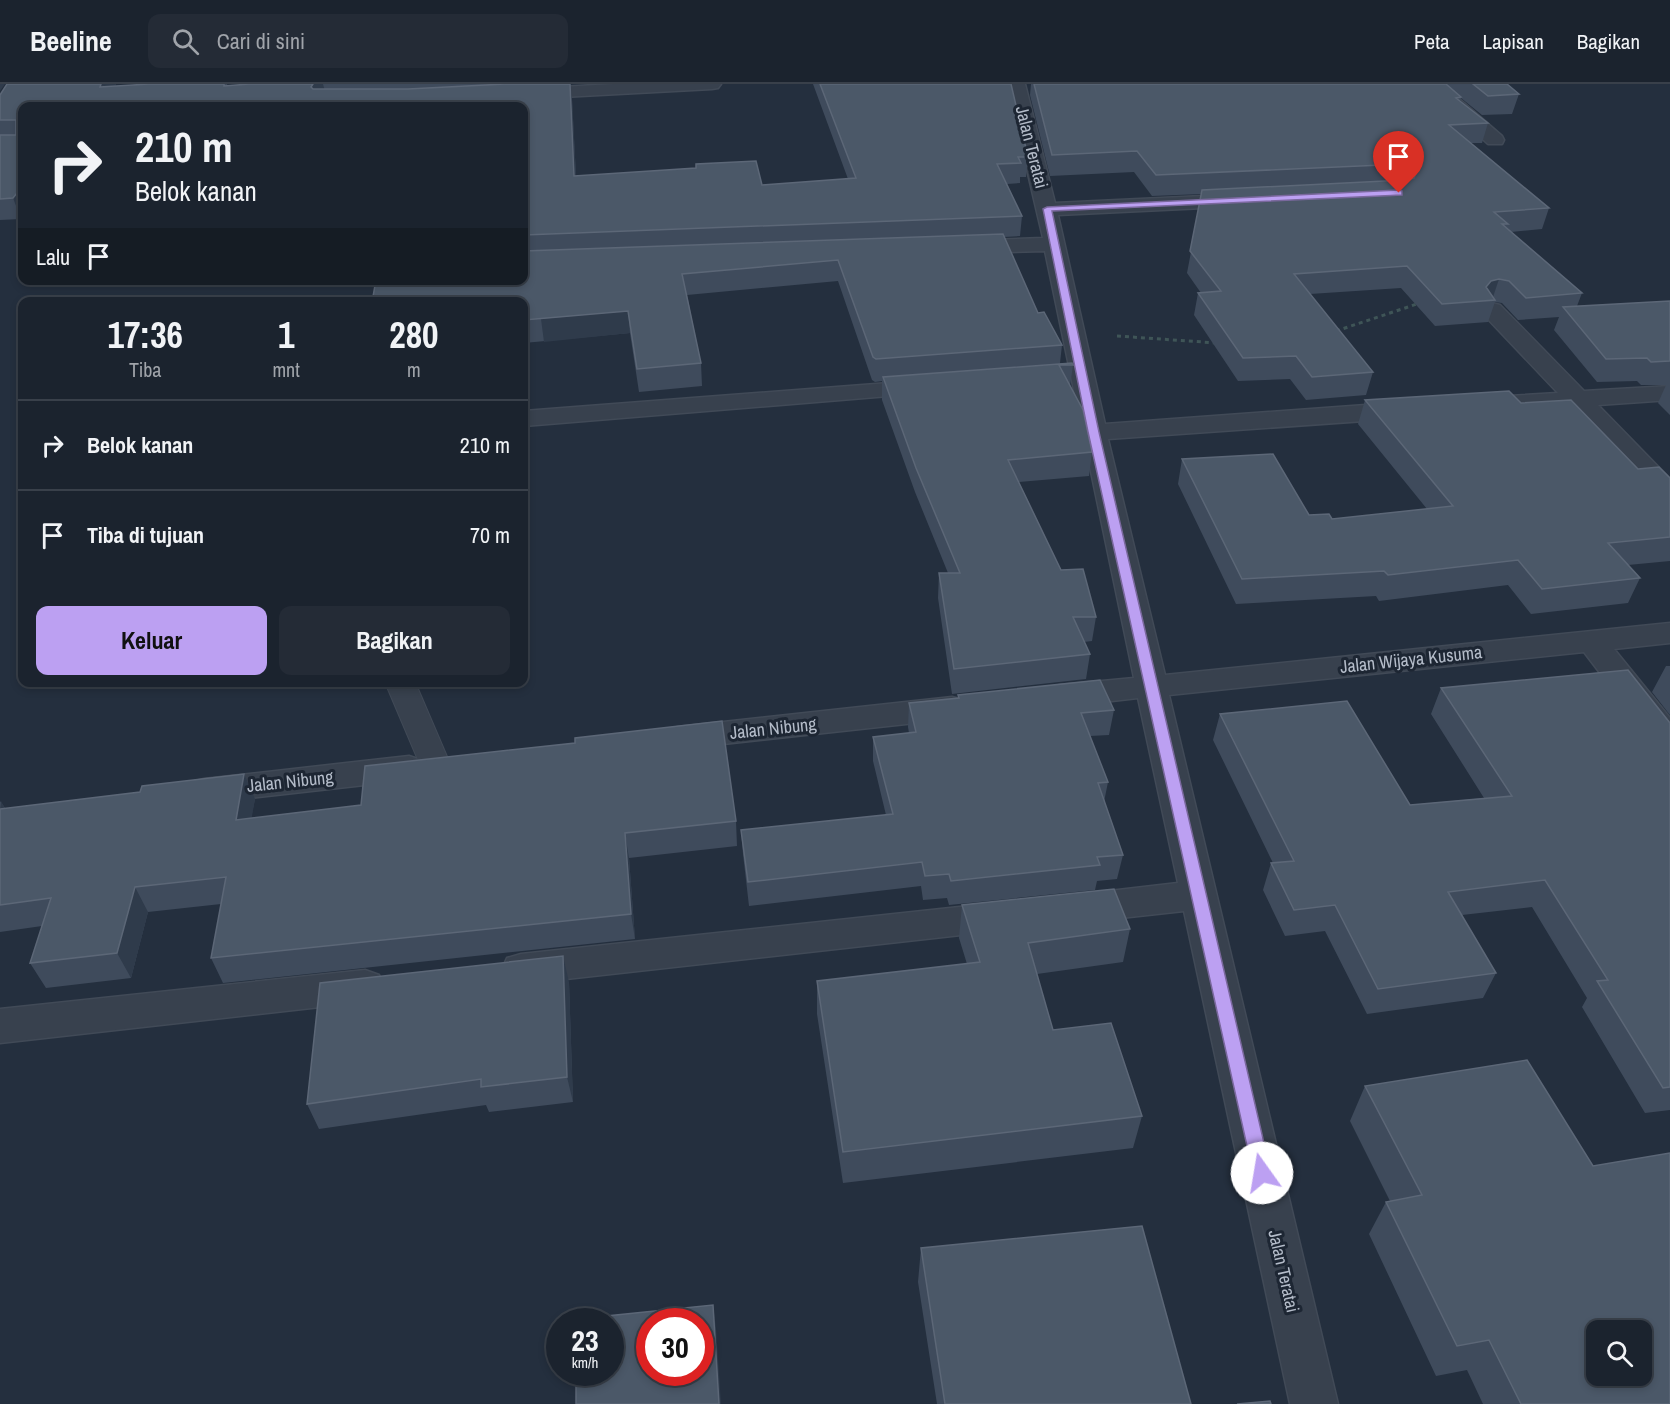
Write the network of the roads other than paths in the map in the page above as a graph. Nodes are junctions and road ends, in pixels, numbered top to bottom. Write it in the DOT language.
graph roads {
  1 [pos="712,84"];
  2 [pos="1432,84"];
  3 [pos="1025,86"];
  4 [pos="512,95"];
  5 [pos="1495,140"];
  6 [pos="1268,199"];
  7 [pos="1047,209"];
  8 [pos="1054,244"];
  9 [pos="948,248"];
  10 [pos="1492,310"];
  11 [pos="952,385"];
  12 [pos="1670,393"];
  13 [pos="1578,399"];
  14 [pos="528,419"];
  15 [pos="1094,432"];
  16 [pos="1670,495"];
  17 [pos="1670,633"];
  18 [pos="1592,641"];
  19 [pos="1152,685"];
  20 [pos="402,687"];
  21 [pos="1035,699"];
  22 [pos="976,705"];
  23 [pos="1670,741"];
  24 [pos="646,742"];
  25 [pos="470,762"];
  26 [pos="435,766"];
  27 [pos="176,794"];
  28 [pos="1199,895"];
  29 [pos="487,973"];
  30 [pos="404,982"];
  31 [pos="0,1026"];
  32 [pos="1314,1404"];
  1 -- 4 [label="street"];
  2 -- 5 [label="street"];
  3 -- 7 [label="street, Jalan Teratai"];
  6 -- 7 [label="street"];
  7 -- 8 [label="street, Jalan Teratai"];
  8 -- 9 [label="street"];
  8 -- 15 [label="street, Jalan Teratai"];
  10 -- 13 [label="street"];
  11 -- 14 [label="street"];
  12 -- 13 [label="street"];
  13 -- 15 [label="street"];
  13 -- 16 [label="street"];
  15 -- 19 [label="street, Jalan Teratai"];
  17 -- 18 [label="street, Jalan Wijaya Kusuma"];
  18 -- 19 [label="street, Jalan Wijaya Kusuma"];
  18 -- 23 [label="street"];
  19 -- 21 [label="street"];
  19 -- 28 [label="street, Jalan Teratai"];
  20 -- 26 [label="lane"];
  22 -- 24 [label="street, Jalan Nibung"];
  25 -- 26 [label="street, Jalan Nibung"];
  26 -- 27 [label="street, Jalan Nibung"];
  28 -- 29 [label="street"];
  28 -- 32 [label="street, Jalan Teratai"];
  30 -- 31 [label="street"];
}
